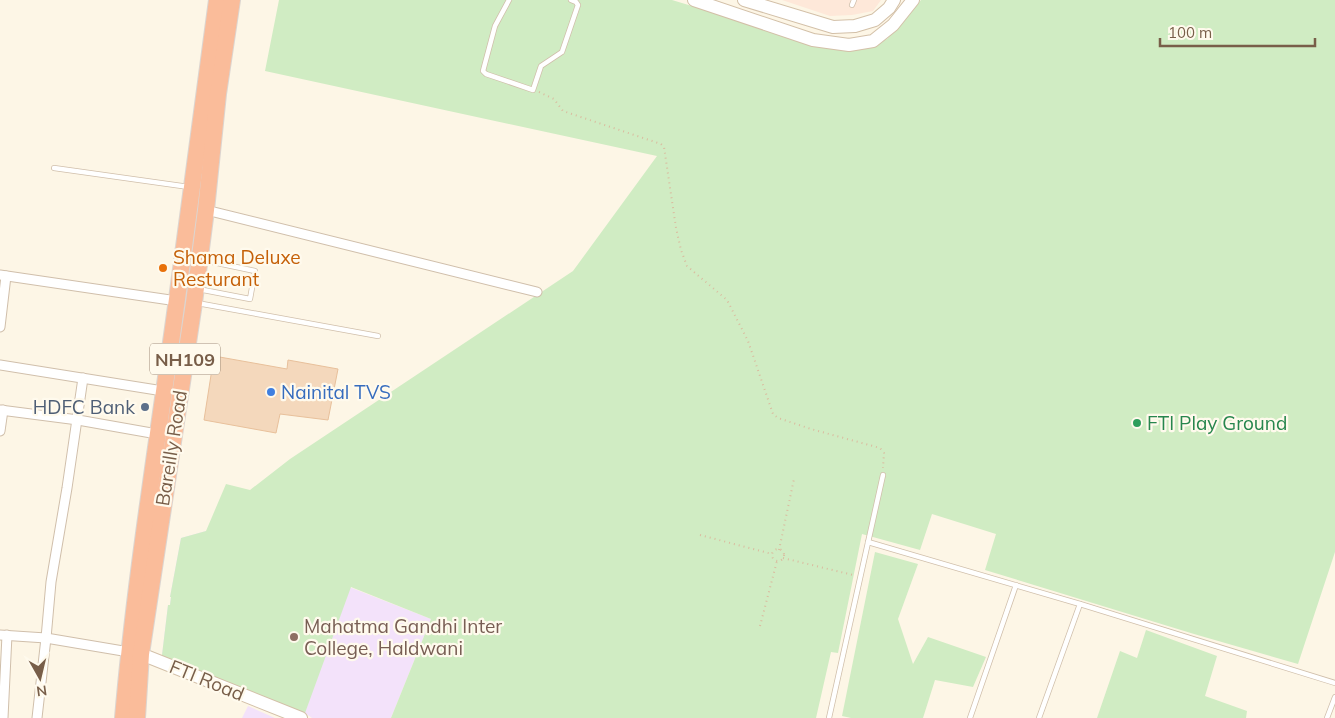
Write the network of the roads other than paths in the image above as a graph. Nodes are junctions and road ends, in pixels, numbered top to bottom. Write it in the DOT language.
graph roads {
  1 [pos="217,0"];
  2 [pos="232,0"];
  3 [pos="509,0"];
  4 [pos="571,0"];
  5 [pos="694,0"];
  6 [pos="744,0"];
  7 [pos="894,0"];
  8 [pos="913,0"];
  9 [pos="54,168"];
  10 [pos="192,188"];
  11 [pos="206,210"];
  12 [pos="200,260"];
  13 [pos="3,275"];
  14 [pos="536,292"];
  15 [pos="195,296"];
  16 [pos="177,301"];
  17 [pos="0,327"];
  18 [pos="378,336"];
  19 [pos="0,365"];
  20 [pos="83,378"];
  21 [pos="163,391"];
  22 [pos="1,410"];
  23 [pos="78,420"];
  24 [pos="0,431"];
  25 [pos="165,436"];
  26 [pos="883,475"];
  27 [pos="868,542"];
  28 [pos="1016,585"];
  29 [pos="1080,604"];
  30 [pos="3,635"];
  31 [pos="46,638"];
  32 [pos="135,653"];
  33 [pos="1335,683"];
  34 [pos="1335,697"];
  35 [pos="4,718"];
  36 [pos="37,718"];
  37 [pos="123,718"];
  38 [pos="137,718"];
  39 [pos="301,718"];
  40 [pos="829,718"];
  41 [pos="970,718"];
  42 [pos="1039,718"];
  43 [pos="1326,718"];
  1 -- 10 [label="highway, Bareilly Road / NH109"];
  2 -- 11 [label="highway, Bareilly Road / NH109"];
  3 -- 4 [label="lane"];
  5 -- 8 [label="main road"];
  6 -- 7 [label="main road"];
  9 -- 10 [label="lane"];
  10 -- 16 [label="highway, Bareilly Road / NH109"];
  11 -- 12 [label="highway, Bareilly Road / NH109"];
  11 -- 14 [label="street"];
  12 -- 15 [label="highway, Bareilly Road / NH109"];
  12 -- 15 [label="lane"];
  13 -- 16 [label="street"];
  13 -- 17 [label="street"];
  15 -- 16 [label="highway"];
  15 -- 18 [label="lane"];
  15 -- 25 [label="highway, Bareilly Road / NH109"];
  16 -- 21 [label="highway, Bareilly Road / NH109"];
  19 -- 20 [label="street"];
  20 -- 21 [label="street"];
  20 -- 23 [label="street"];
  21 -- 25 [label="highway, Bareilly Road / NH109"];
  22 -- 23 [label="street"];
  22 -- 24 [label="street"];
  23 -- 25 [label="street"];
  23 -- 31 [label="street"];
  25 -- 32 [label="highway, Bareilly Road / NH109"];
  26 -- 27 [label="lane"];
  27 -- 28 [label="lane"];
  27 -- 40 [label="lane"];
  28 -- 29 [label="lane"];
  28 -- 41 [label="lane"];
  29 -- 33 [label="lane"];
  29 -- 42 [label="lane"];
  30 -- 31 [label="street"];
  30 -- 35 [label="street"];
  31 -- 32 [label="street"];
  31 -- 36 [label="street"];
  32 -- 37 [label="highway, Bareilly Road / NH109"];
  32 -- 38 [label="highway, Bareilly Road / NH109"];
  32 -- 39 [label="main road, FTI Road"];
  34 -- 43 [label="lane"];
}
